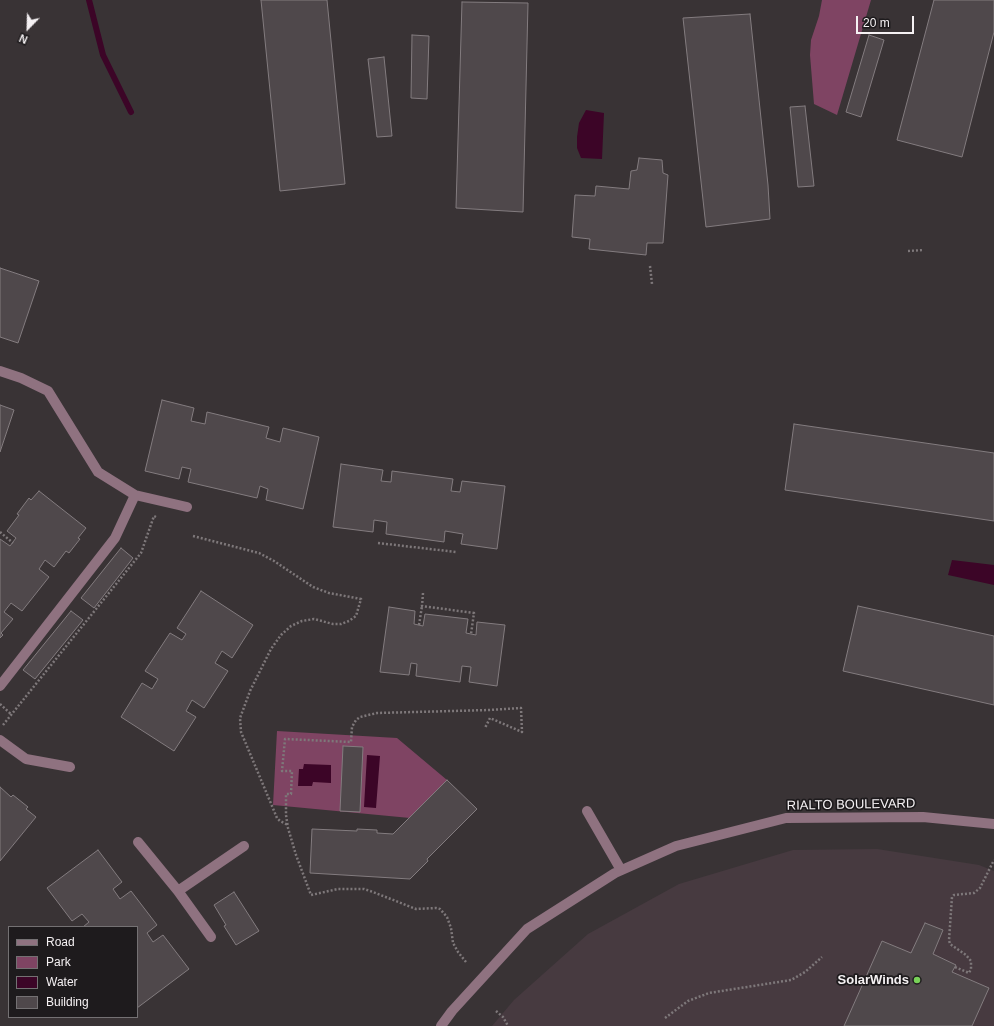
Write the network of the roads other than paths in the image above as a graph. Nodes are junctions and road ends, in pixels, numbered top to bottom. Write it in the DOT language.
graph roads {
  1 [pos="0,371"];
  2 [pos="135,495"];
  3 [pos="187,507"];
  4 [pos="0,686"];
  5 [pos="0,740"];
  6 [pos="70,767"];
  7 [pos="587,811"];
  8 [pos="994,824"];
  9 [pos="138,842"];
  10 [pos="244,846"];
  11 [pos="621,870"];
  12 [pos="178,891"];
  13 [pos="211,937"];
  14 [pos="442,1026"];
  1 -- 2 [label="street"];
  2 -- 3 [label="street"];
  2 -- 4 [label="street"];
  5 -- 6 [label="street"];
  7 -- 11 [label="street"];
  8 -- 11 [label="street, RIALTO BOULEVARD"];
  9 -- 12 [label="street"];
  10 -- 12 [label="street"];
  11 -- 14 [label="street, RIALTO BOULEVARD"];
  12 -- 13 [label="street"];
}
